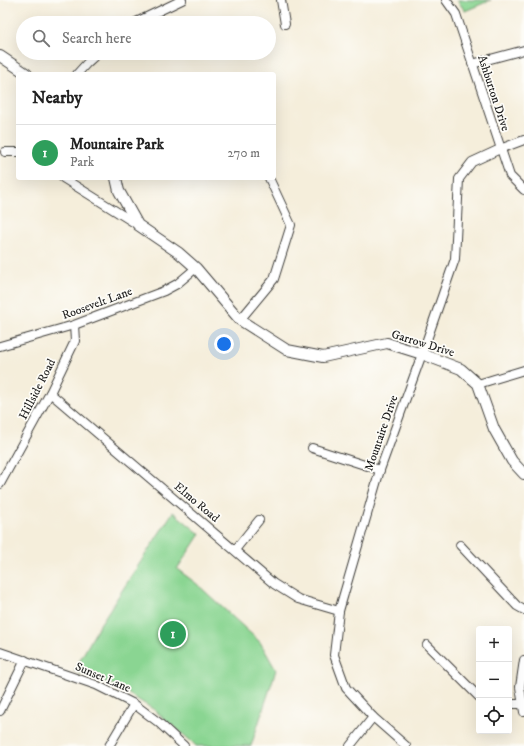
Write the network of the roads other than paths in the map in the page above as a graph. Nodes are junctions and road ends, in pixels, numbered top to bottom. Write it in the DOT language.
graph roads {
  1 [pos="182,0"];
  2 [pos="281,0"];
  3 [pos="446,0"];
  4 [pos="149,16"];
  5 [pos="285,24"];
  6 [pos="524,50"];
  7 [pos="0,56"];
  8 [pos="90,60"];
  9 [pos="472,64"];
  10 [pos="24,72"];
  11 [pos="79,72"];
  12 [pos="524,140"];
  13 [pos="500,149"];
  14 [pos="5,152"];
  15 [pos="16,152"];
  16 [pos="65,180"];
  17 [pos="116,180"];
  18 [pos="270,180"];
  19 [pos="524,190"];
  20 [pos="138,225"];
  21 [pos="196,268"];
  22 [pos="240,320"];
  23 [pos="74,325"];
  24 [pos="0,346"];
  25 [pos="422,354"];
  26 [pos="524,370"];
  27 [pos="478,384"];
  28 [pos="50,393"];
  29 [pos="312,448"];
  30 [pos="380,470"];
  31 [pos="524,474"];
  32 [pos="0,484"];
  33 [pos="259,520"];
  34 [pos="460,545"];
  35 [pos="235,550"];
  36 [pos="524,610"];
  37 [pos="339,611"];
  38 [pos="427,645"];
  39 [pos="0,652"];
  40 [pos="25,660"];
  41 [pos="524,660"];
  42 [pos="476,694"];
  43 [pos="134,704"];
  44 [pos="512,705"];
  45 [pos="523,708"];
  46 [pos="0,710"];
  47 [pos="373,717"];
  48 [pos="109,746"];
  49 [pos="184,746"];
  50 [pos="350,746"];
  51 [pos="406,746"];
  1 -- 4 [label="street"];
  2 -- 5 [label="street"];
  3 -- 9 [label="street, Ashburton Drive"];
  6 -- 9 [label="street"];
  7 -- 10 [label="street"];
  8 -- 11 [label="street"];
  9 -- 13 [label="street, Ashburton Drive"];
  12 -- 13 [label="street, Mountaire Drive"];
  13 -- 19 [label="street, Ashburton Drive"];
  13 -- 25 [label="street, Mountaire Drive"];
  14 -- 15 [label="street"];
  16 -- 20 [label="street"];
  17 -- 20 [label="street, Garrow Drive"];
  18 -- 22 [label="street"];
  20 -- 21 [label="street, Garrow Drive"];
  21 -- 22 [label="street, Garrow Drive"];
  21 -- 23 [label="street, Roosevelt Lane"];
  22 -- 25 [label="street, Garrow Drive"];
  23 -- 24 [label="street, Roosevelt Lane"];
  23 -- 28 [label="street, Hillside Road"];
  25 -- 27 [label="street, Garrow Drive"];
  25 -- 30 [label="street, Mountaire Drive"];
  26 -- 27 [label="street"];
  27 -- 31 [label="street, Garrow Drive"];
  28 -- 32 [label="street, Hillside Road"];
  28 -- 35 [label="street, Elmo Road"];
  29 -- 30 [label="street"];
  30 -- 37 [label="street, Mountaire Drive"];
  33 -- 35 [label="street"];
  34 -- 36 [label="street"];
  35 -- 37 [label="street, Elmo Road"];
  37 -- 47 [label="street, Mountaire Drive"];
  38 -- 42 [label="street"];
  39 -- 40 [label="street, Sunset Lane"];
  40 -- 43 [label="street, Sunset Lane"];
  40 -- 46 [label="street"];
  41 -- 45 [label="street"];
  43 -- 48 [label="street"];
  43 -- 49 [label="street, Sunset Lane"];
  44 -- 45 [label="street"];
  47 -- 50 [label="street"];
  47 -- 51 [label="street, Mountaire Drive"];
}
